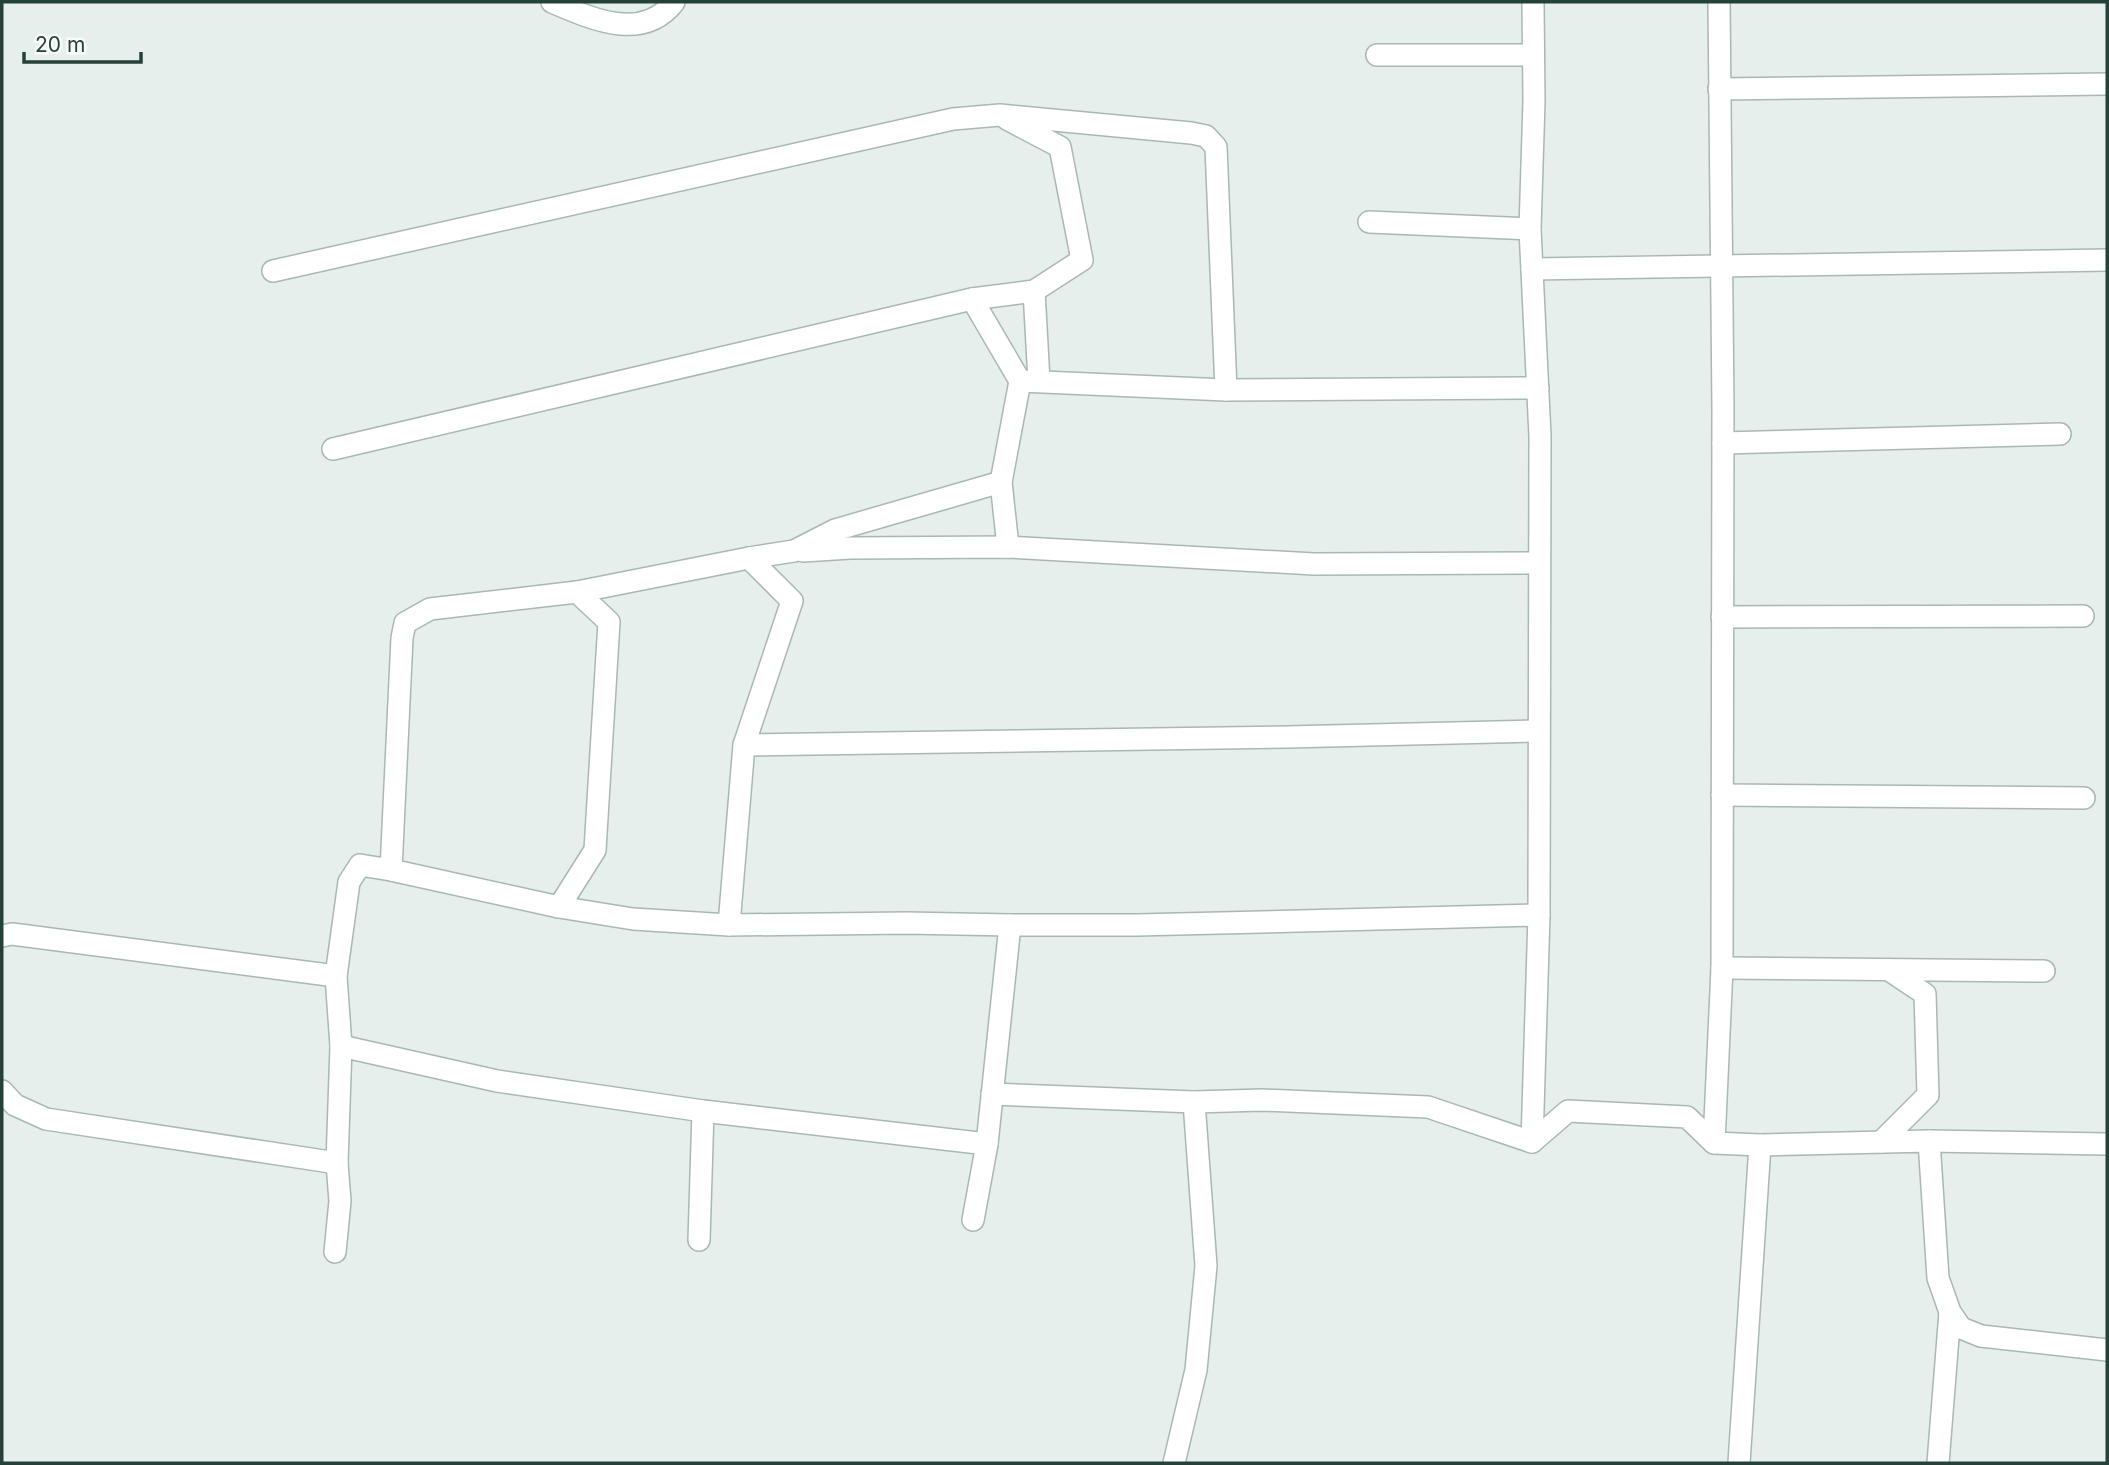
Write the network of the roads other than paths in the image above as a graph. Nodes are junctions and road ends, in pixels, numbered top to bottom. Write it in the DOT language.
graph roads {
  1 [pos="552,2"];
  2 [pos="674,2"];
  3 [pos="1533,2"];
  4 [pos="1718,2"];
  5 [pos="1377,55"];
  6 [pos="1533,55"];
  7 [pos="2107,84"];
  8 [pos="1719,89"];
  9 [pos="1000,115"];
  10 [pos="1370,222"];
  11 [pos="1530,229"];
  12 [pos="2107,260"];
  13 [pos="1721,266"];
  14 [pos="1532,269"];
  15 [pos="273,271"];
  16 [pos="1034,291"];
  17 [pos="972,299"];
  18 [pos="1029,381"];
  19 [pos="1538,388"];
  20 [pos="1226,390"];
  21 [pos="2060,434"];
  22 [pos="1723,443"];
  23 [pos="333,449"];
  24 [pos="1001,482"];
  25 [pos="1008,547"];
  26 [pos="794,551"];
  27 [pos="748,558"];
  28 [pos="1539,563"];
  29 [pos="577,592"];
  30 [pos="2083,616"];
  31 [pos="1722,617"];
  32 [pos="1539,731"];
  33 [pos="744,745"];
  34 [pos="1722,795"];
  35 [pos="2084,798"];
  36 [pos="391,870"];
  37 [pos="559,907"];
  38 [pos="1539,915"];
  39 [pos="729,925"];
  40 [pos="1010,925"];
  41 [pos="2,936"];
  42 [pos="1722,968"];
  43 [pos="1888,969"];
  44 [pos="2044,971"];
  45 [pos="336,976"];
  46 [pos="341,1046"];
  47 [pos="2,1091"];
  48 [pos="992,1094"];
  49 [pos="1194,1102"];
  50 [pos="703,1111"];
  51 [pos="1929,1141"];
  52 [pos="1532,1142"];
  53 [pos="1881,1142"];
  54 [pos="1714,1143"];
  55 [pos="987,1144"];
  56 [pos="2107,1144"];
  57 [pos="1760,1145"];
  58 [pos="337,1164"];
  59 [pos="973,1220"];
  60 [pos="699,1240"];
  61 [pos="335,1252"];
  62 [pos="1950,1312"];
  63 [pos="2107,1350"];
  64 [pos="1174,1463"];
  65 [pos="1739,1463"];
  66 [pos="1938,1463"];
  1 -- 2 [label="street"];
  3 -- 6 [label="street"];
  4 -- 8 [label="street"];
  5 -- 6 [label="street"];
  6 -- 11 [label="street"];
  7 -- 8 [label="street"];
  8 -- 13 [label="street"];
  9 -- 15 [label="street"];
  9 -- 16 [label="street"];
  9 -- 20 [label="street"];
  10 -- 11 [label="street"];
  11 -- 14 [label="street"];
  12 -- 13 [label="street"];
  13 -- 14 [label="street"];
  13 -- 22 [label="street"];
  14 -- 19 [label="street"];
  16 -- 17 [label="street"];
  16 -- 18 [label="street"];
  17 -- 18 [label="street"];
  17 -- 23 [label="street"];
  18 -- 20 [label="street"];
  18 -- 24 [label="street"];
  19 -- 20 [label="street"];
  19 -- 28 [label="street"];
  21 -- 22 [label="street"];
  22 -- 31 [label="street"];
  24 -- 25 [label="street"];
  24 -- 26 [label="street"];
  25 -- 26 [label="street"];
  25 -- 28 [label="street"];
  26 -- 27 [label="street"];
  27 -- 29 [label="street"];
  27 -- 33 [label="street"];
  28 -- 32 [label="street"];
  29 -- 36 [label="street"];
  29 -- 37 [label="street"];
  30 -- 31 [label="street"];
  31 -- 34 [label="street"];
  32 -- 33 [label="street"];
  32 -- 38 [label="street"];
  33 -- 39 [label="street"];
  34 -- 35 [label="street"];
  34 -- 42 [label="street"];
  36 -- 37 [label="street"];
  36 -- 45 [label="street"];
  37 -- 39 [label="street"];
  38 -- 40 [label="street"];
  38 -- 52 [label="street"];
  39 -- 40 [label="street"];
  40 -- 48 [label="street"];
  41 -- 45 [label="street"];
  42 -- 43 [label="street"];
  42 -- 54 [label="street"];
  43 -- 44 [label="street"];
  43 -- 53 [label="street"];
  45 -- 46 [label="street"];
  46 -- 50 [label="street"];
  46 -- 58 [label="street"];
  47 -- 58 [label="street"];
  48 -- 49 [label="street"];
  48 -- 55 [label="street"];
  49 -- 52 [label="street"];
  49 -- 64 [label="street"];
  50 -- 55 [label="street"];
  50 -- 60 [label="street"];
  51 -- 53 [label="street"];
  51 -- 56 [label="street"];
  51 -- 62 [label="street"];
  52 -- 54 [label="street"];
  53 -- 57 [label="street"];
  54 -- 57 [label="street"];
  55 -- 59 [label="street"];
  57 -- 65 [label="street"];
  58 -- 61 [label="street"];
  62 -- 63 [label="street"];
  62 -- 66 [label="street"];
}
